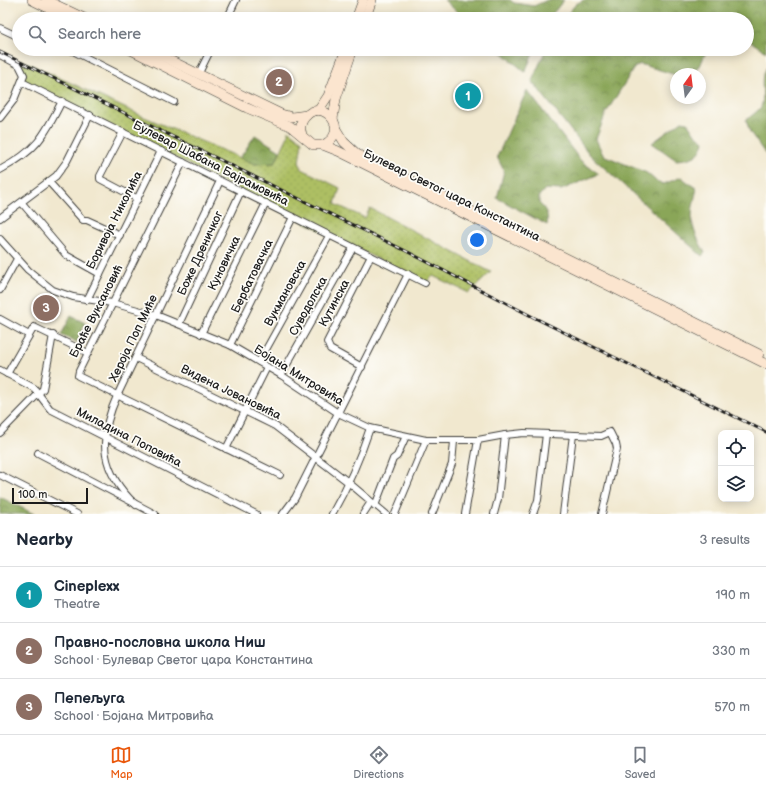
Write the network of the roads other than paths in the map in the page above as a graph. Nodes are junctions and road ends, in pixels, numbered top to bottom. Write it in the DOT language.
graph roads {
  1 [pos="32,0"];
  2 [pos="46,0"];
  3 [pos="236,0"];
  4 [pos="363,0"];
  5 [pos="372,0"];
  6 [pos="56,12"];
  7 [pos="71,12"];
  8 [pos="230,12"];
  9 [pos="359,12"];
  10 [pos="368,12"];
  11 [pos="0,28"];
  12 [pos="12,34"];
  13 [pos="0,55"];
  14 [pos="83,56"];
  15 [pos="143,56"];
  16 [pos="161,56"];
  17 [pos="208,56"];
  18 [pos="343,56"];
  19 [pos="351,56"];
  20 [pos="198,75"];
  21 [pos="22,82"];
  22 [pos="62,102"];
  23 [pos="174,102"];
  24 [pos="318,111"];
  25 [pos="90,115"];
  26 [pos="307,115"];
  27 [pos="0,118"];
  28 [pos="333,119"];
  29 [pos="336,129"];
  30 [pos="123,132"];
  31 [pos="302,135"];
  32 [pos="323,145"];
  33 [pos="161,151"];
  34 [pos="183,162"];
  35 [pos="0,170"];
  36 [pos="220,181"];
  37 [pos="49,182"];
  38 [pos="241,191"];
  39 [pos="138,198"];
  40 [pos="22,203"];
  41 [pos="266,203"];
  42 [pos="294,217"];
  43 [pos="0,218"];
  44 [pos="120,235"];
  45 [pos="329,236"];
  46 [pos="0,239"];
  47 [pos="353,248"];
  48 [pos="371,256"];
  49 [pos="17,259"];
  50 [pos="100,274"];
  51 [pos="408,274"];
  52 [pos="425,282"];
  53 [pos="0,290"];
  54 [pos="87,300"];
  55 [pos="112,303"];
  56 [pos="156,315"];
  57 [pos="0,319"];
  58 [pos="179,324"];
  59 [pos="201,334"];
  60 [pos="29,335"];
  61 [pos="53,335"];
  62 [pos="230,345"];
  63 [pos="88,353"];
  64 [pos="766,357"];
  65 [pos="136,358"];
  66 [pos="259,362"];
  67 [pos="766,364"];
  68 [pos="267,367"];
  69 [pos="362,367"];
  70 [pos="0,370"];
  71 [pos="7,374"];
  72 [pos="281,375"];
  73 [pos="40,394"];
  74 [pos="117,396"];
  75 [pos="245,410"];
  76 [pos="338,413"];
  77 [pos="370,428"];
  78 [pos="0,433"];
  79 [pos="505,434"];
  80 [pos="546,434"];
  81 [pos="573,435"];
  82 [pos="105,436"];
  83 [pos="406,436"];
  84 [pos="426,440"];
  85 [pos="478,440"];
  86 [pos="454,441"];
  87 [pos="226,449"];
  88 [pos="38,453"];
  89 [pos="316,457"];
  90 [pos="0,475"];
  91 [pos="280,475"];
  92 [pos="348,482"];
  93 [pos="373,504"];
  94 [pos="136,505"];
  95 [pos="77,514"];
  96 [pos="155,514"];
  97 [pos="256,514"];
  98 [pos="283,514"];
  99 [pos="332,514"];
  100 [pos="363,514"];
  101 [pos="386,514"];
  102 [pos="394,514"];
  103 [pos="432,514"];
  104 [pos="465,514"];
  105 [pos="494,514"];
  106 [pos="533,514"];
  107 [pos="563,514"];
  108 [pos="602,514"];
  1 -- 6 [label="main road"];
  2 -- 7 [label="main road"];
  3 -- 8 [label="street"];
  4 -- 9 [label="main road"];
  5 -- 10 [label="main road"];
  11 -- 12 [label="street"];
  13 -- 21 [label="street"];
  14 -- 23 [label="street"];
  15 -- 31 [label="main road, Булевар Светог цара Константина"];
  16 -- 20 [label="main road"];
  17 -- 20 [label="street"];
  18 -- 24 [label="main road"];
  19 -- 28 [label="main road"];
  20 -- 26 [label="main road"];
  21 -- 22 [label="street, Булевар Шабана Бајрамовића"];
  21 -- 27 [label="street"];
  22 -- 25 [label="street, Булевар Шабана Бајрамовића"];
  22 -- 35 [label="street"];
  24 -- 26 [label="main road"];
  24 -- 28 [label="main road"];
  25 -- 30 [label="street, Булевар Шабана Бајрамовића"];
  25 -- 37 [label="street"];
  26 -- 31 [label="main road"];
  28 -- 29 [label="main road"];
  29 -- 32 [label="main road"];
  29 -- 64 [label="main road, Булевар Светог цара Константина"];
  30 -- 33 [label="street, Булевар Шабана Бајрамовића"];
  30 -- 39 [label="street"];
  31 -- 32 [label="main road, Булевар Светог цара Константина"];
  32 -- 67 [label="main road, Булевар Светог цара Константина"];
  33 -- 34 [label="street, Булевар Шабана Бајрамовића"];
  33 -- 39 [label="street, Боривоја Николића"];
  34 -- 36 [label="street, Булевар Шабана Бајрамовића"];
  34 -- 55 [label="street, Браће Вуксановић"];
  36 -- 38 [label="street, Булевар Шабана Бајрамовића"];
  36 -- 56 [label="street, Хероја Поп Миће"];
  37 -- 40 [label="street"];
  37 -- 44 [label="street"];
  38 -- 41 [label="street, Булевар Шабана Бајрамовића"];
  38 -- 58 [label="street, Боже Дреничког"];
  39 -- 44 [label="street, Боривоја Николића"];
  40 -- 43 [label="street"];
  40 -- 50 [label="street"];
  41 -- 42 [label="street, Булевар Шабана Бајрамовића"];
  41 -- 59 [label="street, Куновичка"];
  42 -- 45 [label="street, Булевар Шабана Бајрамовића"];
  42 -- 62 [label="street, Бербатовачка"];
  44 -- 50 [label="street, Боривоја Николића"];
  45 -- 47 [label="street, Булевар Шабана Бајрамовића"];
  45 -- 66 [label="street, Вукмановска"];
  46 -- 49 [label="street, Бојана Митровића"];
  47 -- 48 [label="street, Булевар Шабана Бајрамовића"];
  47 -- 72 [label="street, Суводолска"];
  48 -- 51 [label="street, Булевар Шабана Бајрамовића"];
  48 -- 69 [label="street, Кутинска"];
  49 -- 53 [label="street"];
  49 -- 54 [label="street, Бојана Митровића"];
  50 -- 54 [label="street, Боривоја Николића"];
  51 -- 52 [label="street, Булевар Шабана Бајрамовића"];
  51 -- 69 [label="street"];
  54 -- 55 [label="street, Бојана Митровића"];
  55 -- 56 [label="street, Бојана Митровића"];
  55 -- 63 [label="street, Браће Вуксановић"];
  56 -- 58 [label="street, Бојана Митровића"];
  56 -- 65 [label="street, Хероја Поп Миће"];
  57 -- 60 [label="street"];
  58 -- 59 [label="street, Бојана Митровића"];
  59 -- 62 [label="street, Бојана Митровића"];
  60 -- 61 [label="street"];
  60 -- 71 [label="street"];
  61 -- 63 [label="street"];
  61 -- 73 [label="street"];
  62 -- 66 [label="street, Бојана Митровића"];
  63 -- 74 [label="street, Браће Вуксановић"];
  65 -- 74 [label="street, Хероја Поп Миће"];
  65 -- 75 [label="street, Видена Јовановића"];
  66 -- 68 [label="street, Бојана Митровића"];
  68 -- 72 [label="street, Бојана Митровића"];
  68 -- 75 [label="street"];
  69 -- 76 [label="street"];
  70 -- 71 [label="street, Миладина Поповића"];
  71 -- 73 [label="street, Миладина Поповића"];
  72 -- 76 [label="street, Бојана Митровића"];
  73 -- 78 [label="street"];
  73 -- 82 [label="street, Миладина Поповића"];
  74 -- 82 [label="street, Хероја Поп Миће"];
  74 -- 87 [label="street, Браће Вуксановић"];
  75 -- 87 [label="street"];
  75 -- 89 [label="street, Видена Јовановића"];
  76 -- 77 [label="street, Бојана Митровића"];
  76 -- 89 [label="street"];
  77 -- 83 [label="street, Бојана Митровића"];
  77 -- 92 [label="street"];
  79 -- 80 [label="street, Бојана Митровића"];
  79 -- 85 [label="street, Бојана Митровића"];
  79 -- 105 [label="street"];
  80 -- 81 [label="street, Бојана Митровића"];
  80 -- 106 [label="street"];
  81 -- 107 [label="street"];
  81 -- 108 [label="street, Бојана Митровића"];
  82 -- 94 [label="street, Хероја Поп Миће"];
  82 -- 97 [label="street, Миладина Поповића"];
  83 -- 84 [label="street, Бојана Митровића"];
  83 -- 93 [label="street"];
  84 -- 86 [label="street, Бојана Митровића"];
  84 -- 102 [label="street"];
  85 -- 86 [label="street, Бојана Митровића"];
  85 -- 104 [label="street"];
  86 -- 103 [label="street"];
  87 -- 91 [label="street, Браће Вуксановић"];
  88 -- 94 [label="street, Хероја Поп Миће"];
  89 -- 92 [label="street, Видена Јовановића"];
  89 -- 98 [label="street"];
  90 -- 95 [label="street"];
  92 -- 93 [label="street, Видена Јовановића"];
  92 -- 99 [label="street"];
  93 -- 100 [label="street"];
  93 -- 101 [label="street, Видена Јовановића"];
  94 -- 96 [label="street, Хероја Поп Миће"];
}
